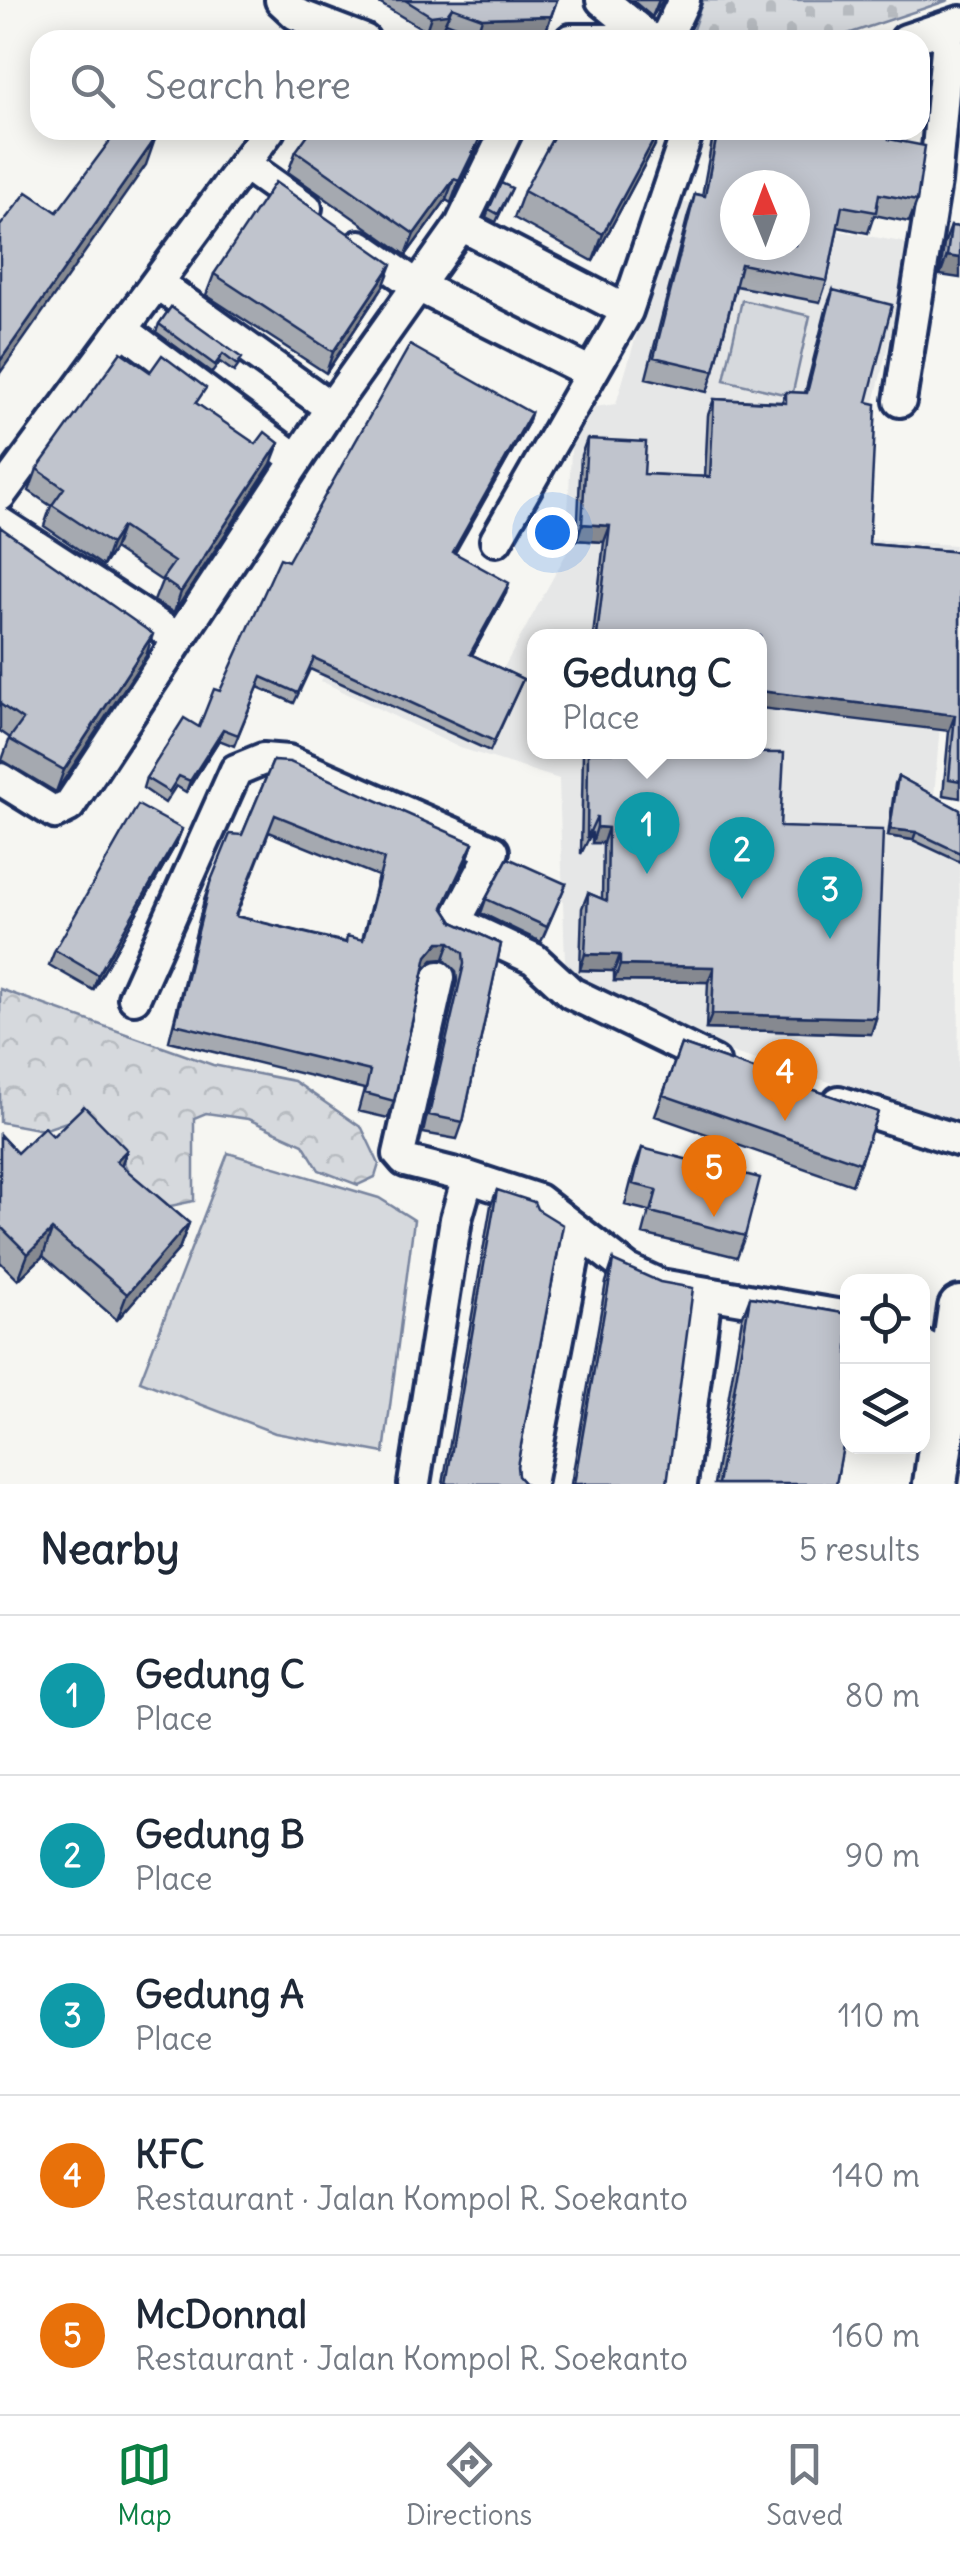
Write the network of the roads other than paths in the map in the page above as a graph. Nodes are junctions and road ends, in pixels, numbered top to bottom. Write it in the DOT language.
graph roads {
  1 [pos="602,0"];
  2 [pos="684,0"];
  3 [pos="288,7"];
  4 [pos="954,24"];
  5 [pos="336,30"];
  6 [pos="639,30"];
  7 [pos="670,30"];
  8 [pos="930,32"];
  9 [pos="262,140"];
  10 [pos="491,140"];
  11 [pos="685,140"];
  12 [pos="244,164"];
  13 [pos="460,225"];
  14 [pos="157,282"];
  15 [pos="416,284"];
  16 [pos="627,312"];
  17 [pos="123,330"];
  18 [pos="589,372"];
  19 [pos="900,401"];
  20 [pos="331,408"];
  21 [pos="297,460"];
  22 [pos="0,495"];
  23 [pos="0,523"];
  24 [pos="496,540"];
  25 [pos="179,639"];
  26 [pos="0,779"];
  27 [pos="439,978"];
  28 [pos="134,998"];
  29 [pos="736,1070"];
  30 [pos="811,1093"];
  31 [pos="960,1140"];
  32 [pos="468,1177"];
  33 [pos="578,1234"];
  34 [pos="706,1293"];
  35 [pos="960,1308"];
  36 [pos="840,1316"];
  37 [pos="945,1354"];
  38 [pos="414,1484"];
  39 [pos="530,1484"];
  40 [pos="681,1484"];
  41 [pos="936,1484"];
  1 -- 6 [label="street"];
  2 -- 7 [label="street"];
  3 -- 5 [label="street"];
  4 -- 8 [label="street"];
  4 -- 19 [label="street"];
  9 -- 12 [label="street"];
  10 -- 13 [label="street"];
  11 -- 16 [label="street"];
  12 -- 14 [label="street"];
  12 -- 15 [label="street"];
  13 -- 15 [label="street"];
  13 -- 16 [label="street"];
  14 -- 17 [label="street"];
  14 -- 20 [label="street"];
  15 -- 18 [label="street"];
  15 -- 20 [label="street"];
  16 -- 18 [label="street"];
  17 -- 21 [label="street"];
  17 -- 22 [label="street"];
  18 -- 24 [label="street"];
  20 -- 21 [label="street"];
  21 -- 25 [label="street"];
  23 -- 25 [label="street"];
  25 -- 26 [label="street"];
  27 -- 32 [label="street"];
  28 -- 29 [label="street"];
  30 -- 31 [label="street"];
  32 -- 33 [label="street"];
  32 -- 38 [label="street"];
  33 -- 34 [label="street"];
  33 -- 39 [label="street"];
  34 -- 36 [label="street"];
  34 -- 40 [label="street"];
  35 -- 37 [label="main road"];
  37 -- 41 [label="main road"];
}
